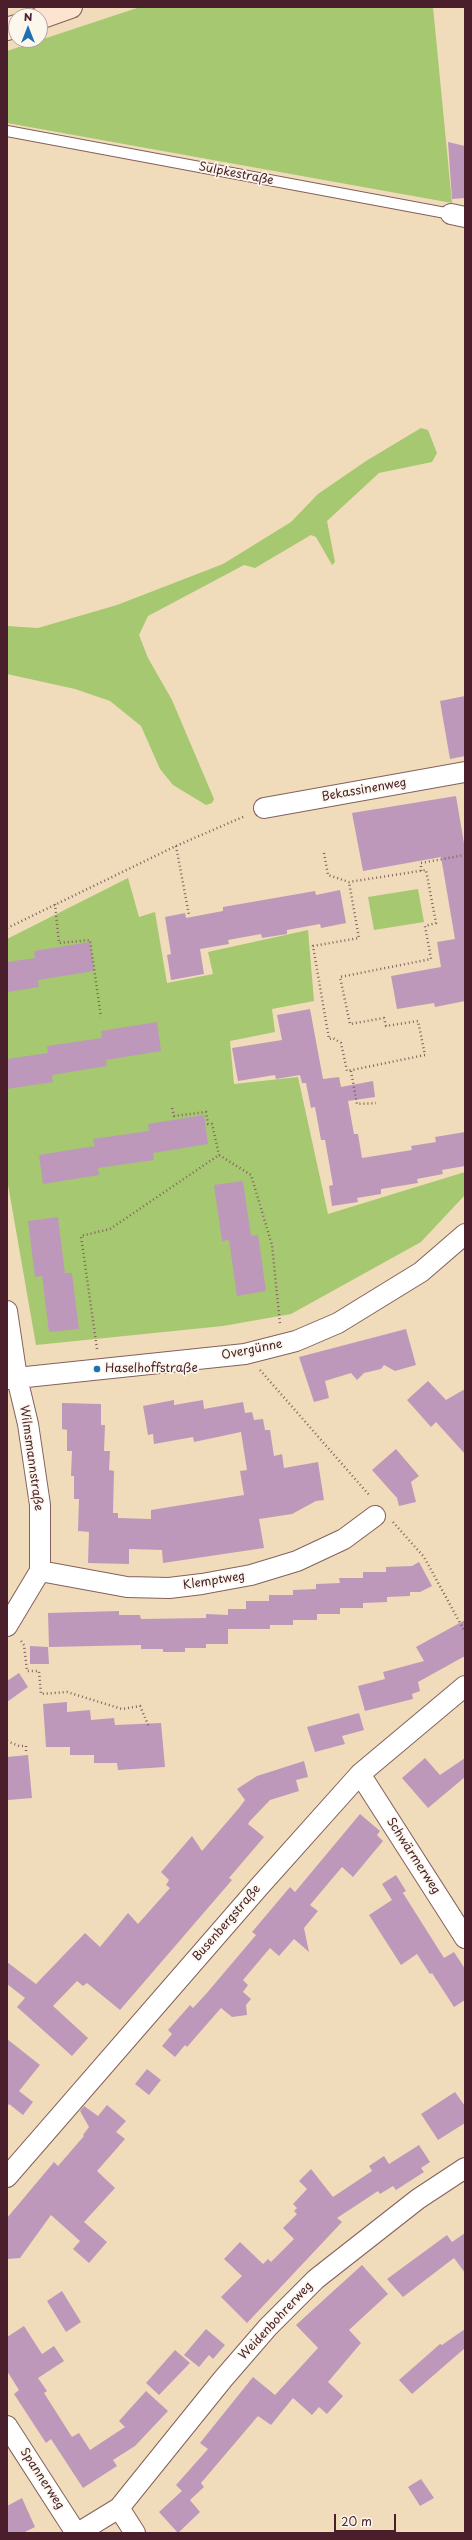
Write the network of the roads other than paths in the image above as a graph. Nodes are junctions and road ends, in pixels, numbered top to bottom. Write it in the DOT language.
graph roads {
  1 [pos="71,7"];
  2 [pos="48,15"];
  3 [pos="7,131"];
  4 [pos="458,215"];
  5 [pos="465,772"];
  6 [pos="264,808"];
  7 [pos="465,1234"];
  8 [pos="7,1311"];
  9 [pos="12,1379"];
  10 [pos="380,1511"];
  11 [pos="40,1571"];
  12 [pos="13,1633"];
  13 [pos="465,1686"];
  14 [pos="360,1774"];
  15 [pos="465,1938"];
  16 [pos="465,2168"];
  17 [pos="7,2177"];
  18 [pos="7,2426"];
  19 [pos="119,2508"];
  20 [pos="77,2533"];
  21 [pos="135,2533"];
  1 -- 2 [label="main road"];
  3 -- 4 [label="lane, Sulpkestraße"];
  5 -- 6 [label="street, Bekassinenweg"];
  7 -- 9 [label="street, Overgünne"];
  8 -- 9 [label="street"];
  9 -- 11 [label="street, Wilmsmannstraße"];
  10 -- 11 [label="street, Klemptweg"];
  11 -- 12 [label="street"];
  13 -- 14 [label="street, Busenbergstraße"];
  14 -- 15 [label="street, Schwärmerweg"];
  14 -- 17 [label="street, Busenbergstraße"];
  16 -- 19 [label="street, Weidenbohrerweg"];
  18 -- 20 [label="street, Spannerweg"];
  19 -- 20 [label="street, Spannerweg"];
  19 -- 21 [label="street"];
}
